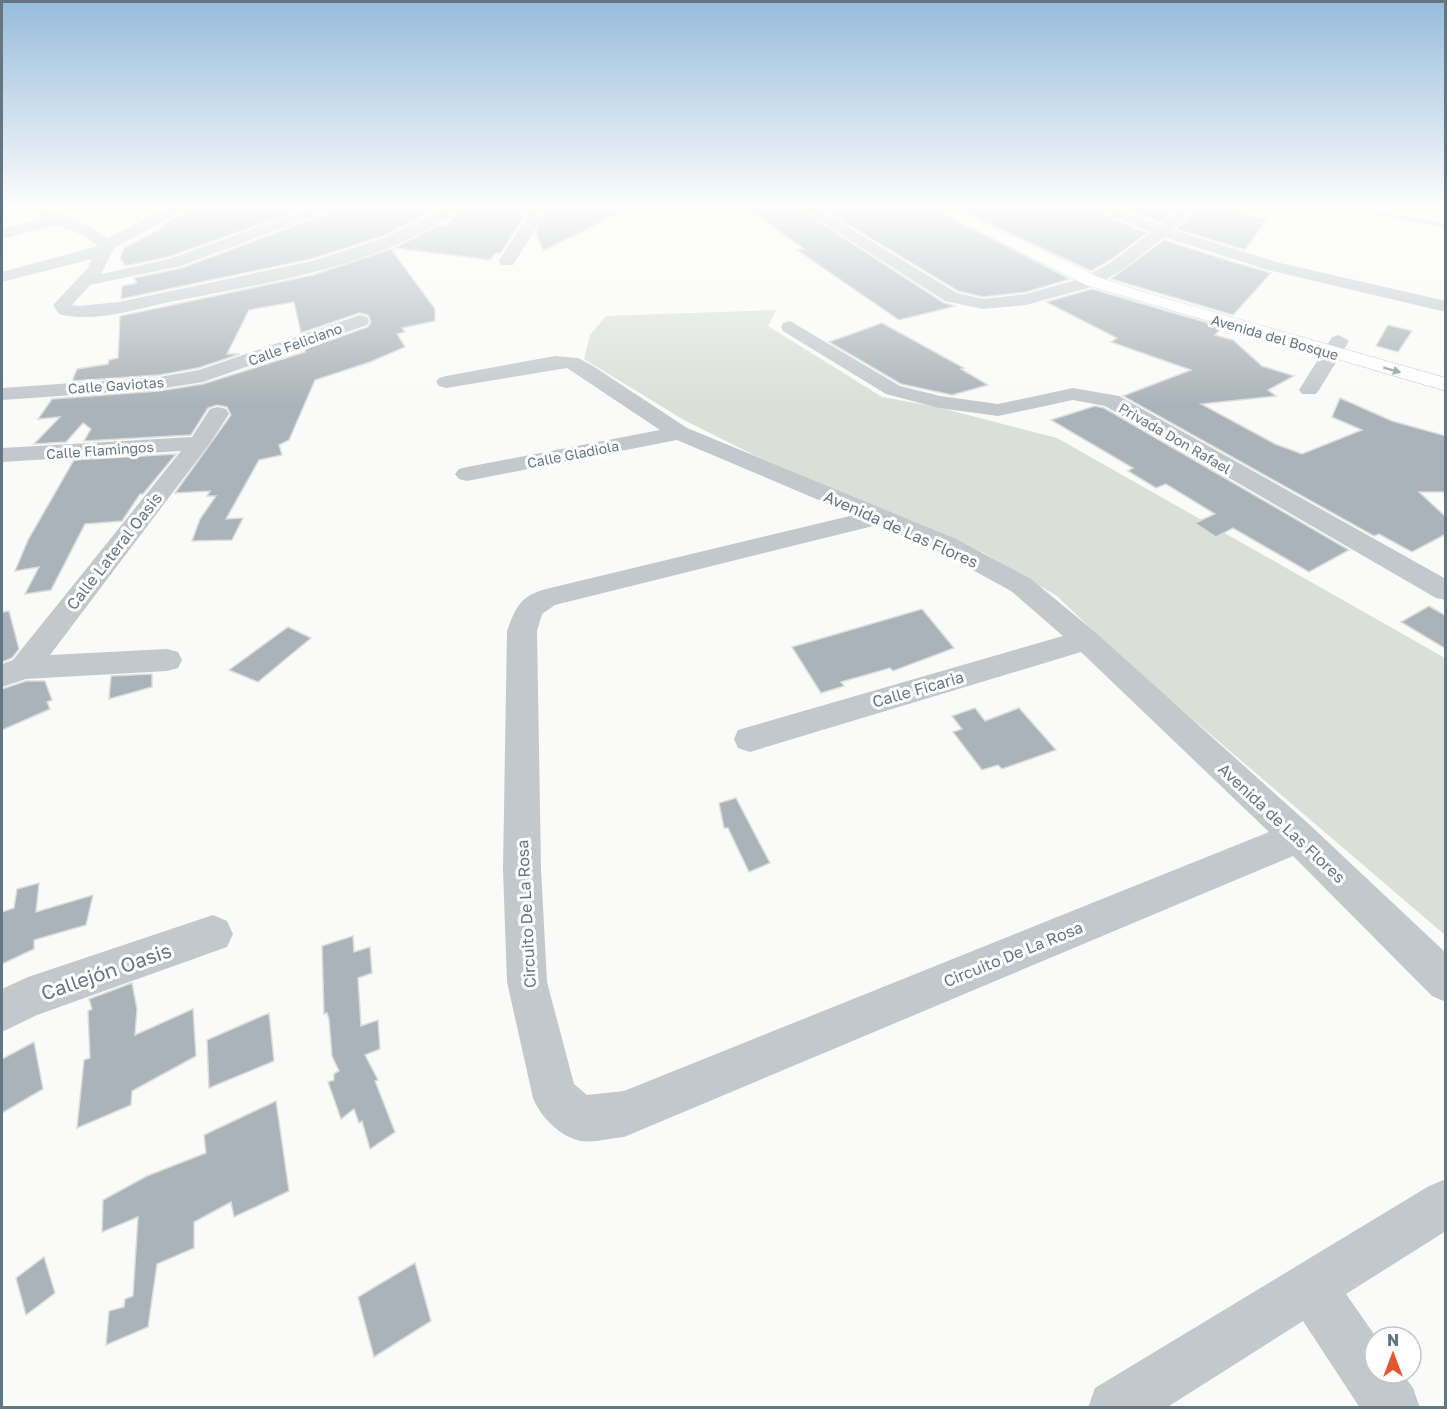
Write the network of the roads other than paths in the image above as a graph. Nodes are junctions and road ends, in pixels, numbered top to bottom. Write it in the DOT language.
graph roads {
  1 [pos="91,275"];
  2 [pos="129,275"];
  3 [pos="271,275"];
  4 [pos="915,275"];
  5 [pos="1093,275"];
  6 [pos="1094,275"];
  7 [pos="1101,275"];
  8 [pos="1306,275"];
  9 [pos="1098,277"];
  10 [pos="85,281"];
  11 [pos="1446,307"];
  12 [pos="360,321"];
  13 [pos="790,327"];
  14 [pos="1334,347"];
  15 [pos="230,368"];
  16 [pos="1446,370"];
  17 [pos="446,382"];
  18 [pos="1446,385"];
  19 [pos="1308,390"];
  20 [pos="2,394"];
  21 [pos="218,414"];
  22 [pos="679,434"];
  23 [pos="199,443"];
  24 [pos="2,455"];
  25 [pos="467,474"];
  26 [pos="878,517"];
  27 [pos="1446,591"];
  28 [pos="1086,640"];
  29 [pos="167,660"];
  30 [pos="13,672"];
  31 [pos="750,738"];
  32 [pos="1298,837"];
  33 [pos="213,934"];
  34 [pos="1446,981"];
  35 [pos="2,1011"];
  36 [pos="1446,1203"];
  37 [pos="1311,1288"];
  38 [pos="1115,1407"];
  39 [pos="1392,1407"];
  1 -- 10 [label="street"];
  2 -- 10 [label="street"];
  3 -- 10 [label="street"];
  4 -- 9 [label="street"];
  5 -- 9 [label="street, Avenida del Bosque"];
  6 -- 9 [label="street, Avenida del Bosque"];
  7 -- 9 [label="street"];
  8 -- 11 [label="street"];
  9 -- 14 [label="street, Avenida del Bosque"];
  12 -- 15 [label="street, Calle Feliciano"];
  13 -- 27 [label="street, Privada Don Rafael"];
  14 -- 16 [label="street, Avenida del Bosque"];
  14 -- 18 [label="street, Avenida del Bosque, one-way"];
  14 -- 19 [label="street"];
  15 -- 20 [label="street, Calle Gaviotas"];
  17 -- 22 [label="street, Avenida de Las Flores"];
  21 -- 23 [label="street, Calle Lateral Oasis"];
  22 -- 25 [label="street, Calle Gladiola"];
  22 -- 26 [label="street, Avenida de Las Flores"];
  23 -- 24 [label="street, Calle Flamingos"];
  23 -- 30 [label="street, Calle Lateral Oasis"];
  26 -- 28 [label="street, Avenida de Las Flores"];
  26 -- 32 [label="street, Circuito De La Rosa"];
  28 -- 31 [label="street, Calle Ficaria"];
  28 -- 32 [label="street, Avenida de Las Flores"];
  29 -- 30 [label="street"];
  32 -- 34 [label="street, Avenida de Las Flores"];
  33 -- 35 [label="street, Callejón Oasis"];
  36 -- 37 [label="street"];
  37 -- 38 [label="street"];
  37 -- 39 [label="street"];
}
